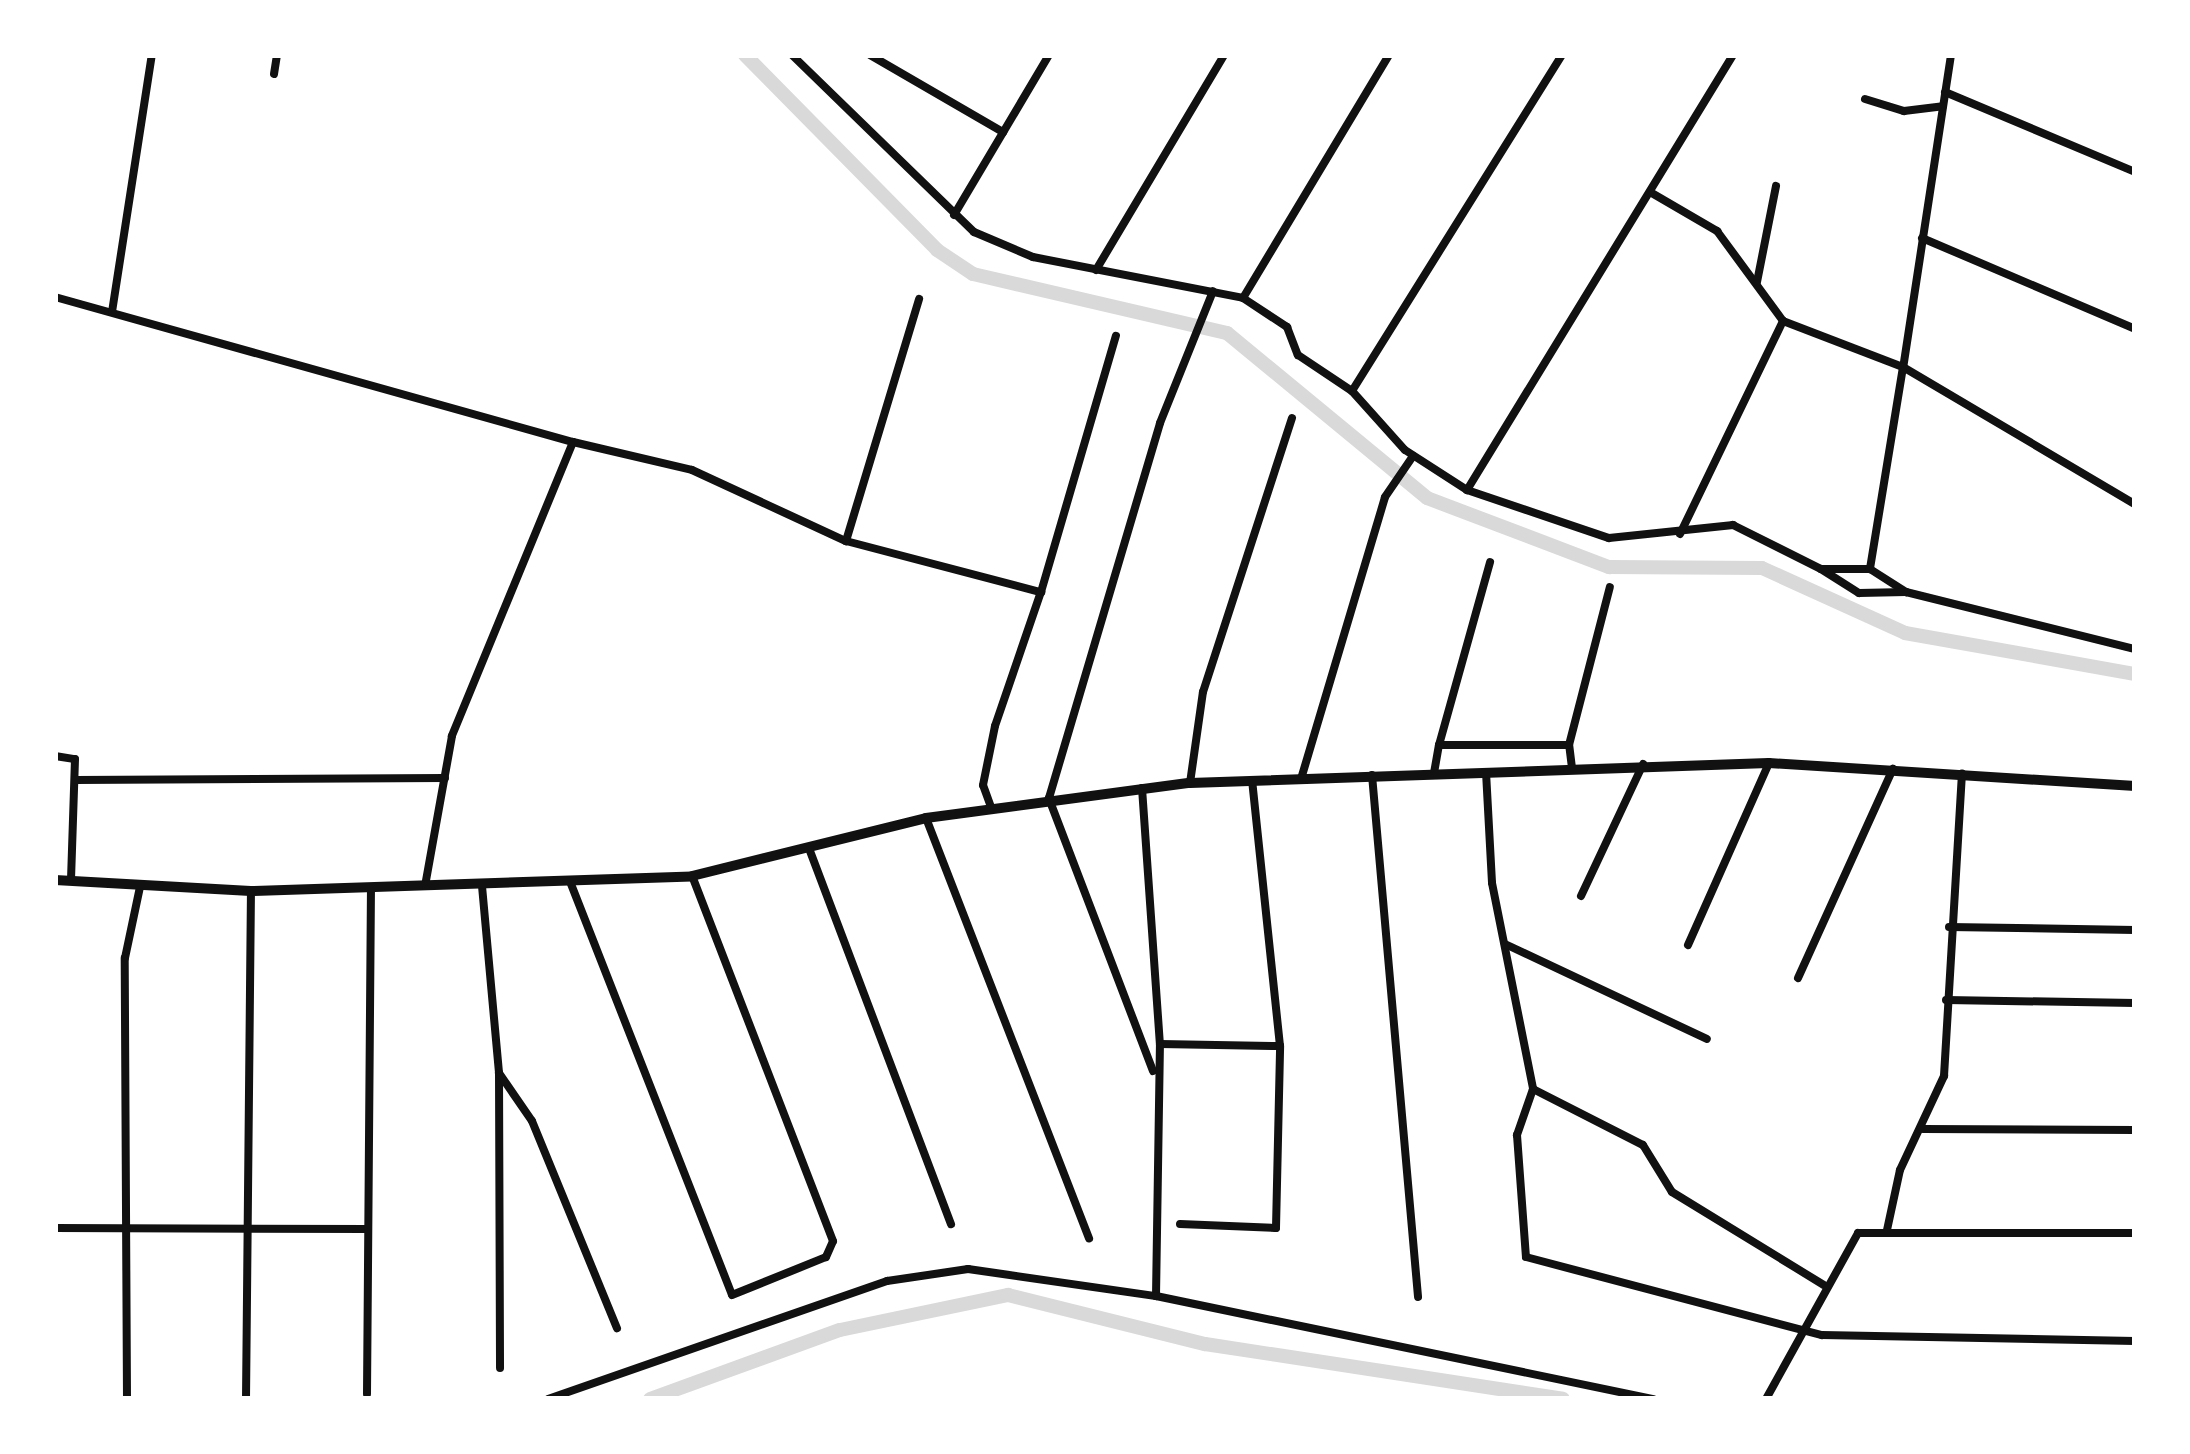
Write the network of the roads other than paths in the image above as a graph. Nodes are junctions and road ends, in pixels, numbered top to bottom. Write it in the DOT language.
graph roads {
  1 [pos="152,55"];
  2 [pos="278,55"];
  3 [pos="792,55"];
  4 [pos="810,55"];
  5 [pos="870,55"];
  6 [pos="1050,55"];
  7 [pos="1224,55"];
  8 [pos="1562,55"];
  9 [pos="1734,55"];
  10 [pos="1951,55"];
  11 [pos="1385,56"];
  12 [pos="805,66"];
  13 [pos="274,74"];
  14 [pos="1945,92"];
  15 [pos="1865,99"];
  16 [pos="1943,106"];
  17 [pos="1003,132"];
  18 [pos="2135,172"];
  19 [pos="1776,186"];
  20 [pos="1650,192"];
  21 [pos="954,215"];
  22 [pos="1922,238"];
  23 [pos="1096,270"];
  24 [pos="1757,282"];
  25 [pos="1211,295"];
  26 [pos="55,297"];
  27 [pos="1242,298"];
  28 [pos="919,299"];
  29 [pos="112,312"];
  30 [pos="1783,321"];
  31 [pos="2135,329"];
  32 [pos="1116,336"];
  33 [pos="1903,367"];
  34 [pos="1352,390"];
  35 [pos="1292,418"];
  36 [pos="574,442"];
  37 [pos="1411,458"];
  38 [pos="1467,490"];
  39 [pos="2135,504"];
  40 [pos="1680,534"];
  41 [pos="846,541"];
  42 [pos="1490,562"];
  43 [pos="1821,569"];
  44 [pos="1870,569"];
  45 [pos="1610,587"];
  46 [pos="1042,592"];
  47 [pos="1906,592"];
  48 [pos="2135,650"];
  49 [pos="1569,744"];
  50 [pos="1439,745"];
  51 [pos="55,756"];
  52 [pos="1768,763"];
  53 [pos="1643,764"];
  54 [pos="1572,768"];
  55 [pos="1894,769"];
  56 [pos="1486,772"];
  57 [pos="1434,774"];
  58 [pos="1962,774"];
  59 [pos="1372,776"];
  60 [pos="445,778"];
  61 [pos="1301,779"];
  62 [pos="76,780"];
  63 [pos="1252,782"];
  64 [pos="1190,783"];
  65 [pos="2135,786"];
  66 [pos="1142,788"];
  67 [pos="1049,798"];
  68 [pos="990,808"];
  69 [pos="926,818"];
  70 [pos="810,851"];
  71 [pos="692,876"];
  72 [pos="55,880"];
  73 [pos="71,880"];
  74 [pos="571,884"];
  75 [pos="140,886"];
  76 [pos="425,886"];
  77 [pos="482,886"];
  78 [pos="371,889"];
  79 [pos="251,891"];
  80 [pos="1582,896"];
  81 [pos="1949,927"];
  82 [pos="2135,930"];
  83 [pos="1505,944"];
  84 [pos="1688,944"];
  85 [pos="1798,978"];
  86 [pos="1946,1000"];
  87 [pos="2135,1004"];
  88 [pos="1706,1039"];
  89 [pos="1160,1044"];
  90 [pos="1280,1046"];
  91 [pos="1153,1070"];
  92 [pos="499,1072"];
  93 [pos="1534,1089"];
  94 [pos="1923,1129"];
  95 [pos="2135,1130"];
  96 [pos="951,1224"];
  97 [pos="1180,1224"];
  98 [pos="55,1228"];
  99 [pos="126,1228"];
  100 [pos="248,1228"];
  101 [pos="368,1229"];
  102 [pos="1886,1230"];
  103 [pos="2135,1232"];
  104 [pos="1089,1238"];
  105 [pos="1824,1285"];
  106 [pos="1156,1296"];
  107 [pos="1418,1297"];
  108 [pos="617,1328"];
  109 [pos="1799,1328"];
  110 [pos="2135,1340"];
  111 [pos="500,1368"];
  112 [pos="367,1394"];
  113 [pos="128,1399"];
  114 [pos="246,1399"];
  115 [pos="548,1399"];
  116 [pos="1652,1399"];
  117 [pos="1766,1399"];
  1 -- 29 [label="street"];
  2 -- 13 [label="street"];
  3 -- 12 [label="street"];
  4 -- 12 [label="street"];
  5 -- 17 [label="street"];
  6 -- 17 [label="street"];
  7 -- 23 [label="street"];
  8 -- 34 [label="street"];
  9 -- 20 [label="street"];
  10 -- 14 [label="street"];
  11 -- 27 [label="street"];
  12 -- 21 [label="street"];
  14 -- 16 [label="street"];
  14 -- 18 [label="street"];
  15 -- 16 [label="street"];
  16 -- 22 [label="street"];
  17 -- 21 [label="street"];
  19 -- 24 [label="street"];
  20 -- 24 [label="street"];
  20 -- 38 [label="street"];
  21 -- 23 [label="street"];
  22 -- 31 [label="street"];
  22 -- 33 [label="street"];
  23 -- 25 [label="street"];
  24 -- 30 [label="street"];
  25 -- 27 [label="street"];
  25 -- 67 [label="street"];
  26 -- 29 [label="street"];
  27 -- 34 [label="street"];
  28 -- 41 [label="street"];
  29 -- 36 [label="street"];
  30 -- 33 [label="street"];
  30 -- 40 [label="street"];
  32 -- 46 [label="street"];
  33 -- 39 [label="street"];
  33 -- 44 [label="street"];
  34 -- 37 [label="street"];
  35 -- 64 [label="street"];
  36 -- 41 [label="street"];
  36 -- 60 [label="street"];
  37 -- 38 [label="street"];
  37 -- 61 [label="street"];
  38 -- 40 [label="street"];
  40 -- 43 [label="street"];
  41 -- 46 [label="street"];
  42 -- 50 [label="street"];
  43 -- 44 [label="street"];
  43 -- 47 [label="street"];
  44 -- 47 [label="street"];
  45 -- 49 [label="street"];
  46 -- 68 [label="street"];
  47 -- 48 [label="street"];
  49 -- 50 [label="street"];
  49 -- 54 [label="street"];
  50 -- 57 [label="street"];
  51 -- 62 [label="street"];
  52 -- 53 [label="street"];
  52 -- 55 [label="street"];
  52 -- 84 [label="street"];
  53 -- 54 [label="street"];
  53 -- 80 [label="street"];
  54 -- 56 [label="street"];
  55 -- 58 [label="street"];
  55 -- 85 [label="street"];
  56 -- 57 [label="street"];
  56 -- 83 [label="street"];
  57 -- 59 [label="street"];
  58 -- 65 [label="street"];
  58 -- 81 [label="street"];
  59 -- 61 [label="street"];
  59 -- 107 [label="street"];
  60 -- 62 [label="street"];
  60 -- 76 [label="street"];
  61 -- 63 [label="street"];
  62 -- 73 [label="street"];
  63 -- 64 [label="street"];
  63 -- 90 [label="street"];
  64 -- 66 [label="street"];
  66 -- 67 [label="street"];
  66 -- 89 [label="street"];
  67 -- 68 [label="street"];
  67 -- 91 [label="street"];
  68 -- 69 [label="street"];
  69 -- 70 [label="street"];
  69 -- 104 [label="street"];
  70 -- 71 [label="street"];
  70 -- 96 [label="street"];
  71 -- 74 [label="street"];
  71 -- 74 [label="street"];
  72 -- 73 [label="street"];
  73 -- 75 [label="street"];
  74 -- 77 [label="street"];
  75 -- 79 [label="street"];
  75 -- 99 [label="street"];
  76 -- 77 [label="street"];
  76 -- 78 [label="street"];
  77 -- 92 [label="street"];
  78 -- 79 [label="street"];
  78 -- 101 [label="street"];
  79 -- 100 [label="street"];
  81 -- 82 [label="street"];
  81 -- 86 [label="street"];
  83 -- 88 [label="street"];
  83 -- 93 [label="street"];
  86 -- 87 [label="street"];
  86 -- 94 [label="street"];
  89 -- 90 [label="street"];
  89 -- 91 [label="street"];
  90 -- 97 [label="street"];
  91 -- 106 [label="street"];
  92 -- 108 [label="street"];
  92 -- 111 [label="street"];
  93 -- 105 [label="street"];
  93 -- 109 [label="street"];
  94 -- 95 [label="street"];
  94 -- 102 [label="street"];
  98 -- 99 [label="street"];
  99 -- 100 [label="street"];
  99 -- 113 [label="street"];
  100 -- 101 [label="street"];
  100 -- 114 [label="street"];
  101 -- 112 [label="street"];
  102 -- 103 [label="street"];
  102 -- 105 [label="street"];
  105 -- 109 [label="street"];
  106 -- 115 [label="street"];
  106 -- 116 [label="street"];
  109 -- 110 [label="street"];
  109 -- 117 [label="street"];
}
